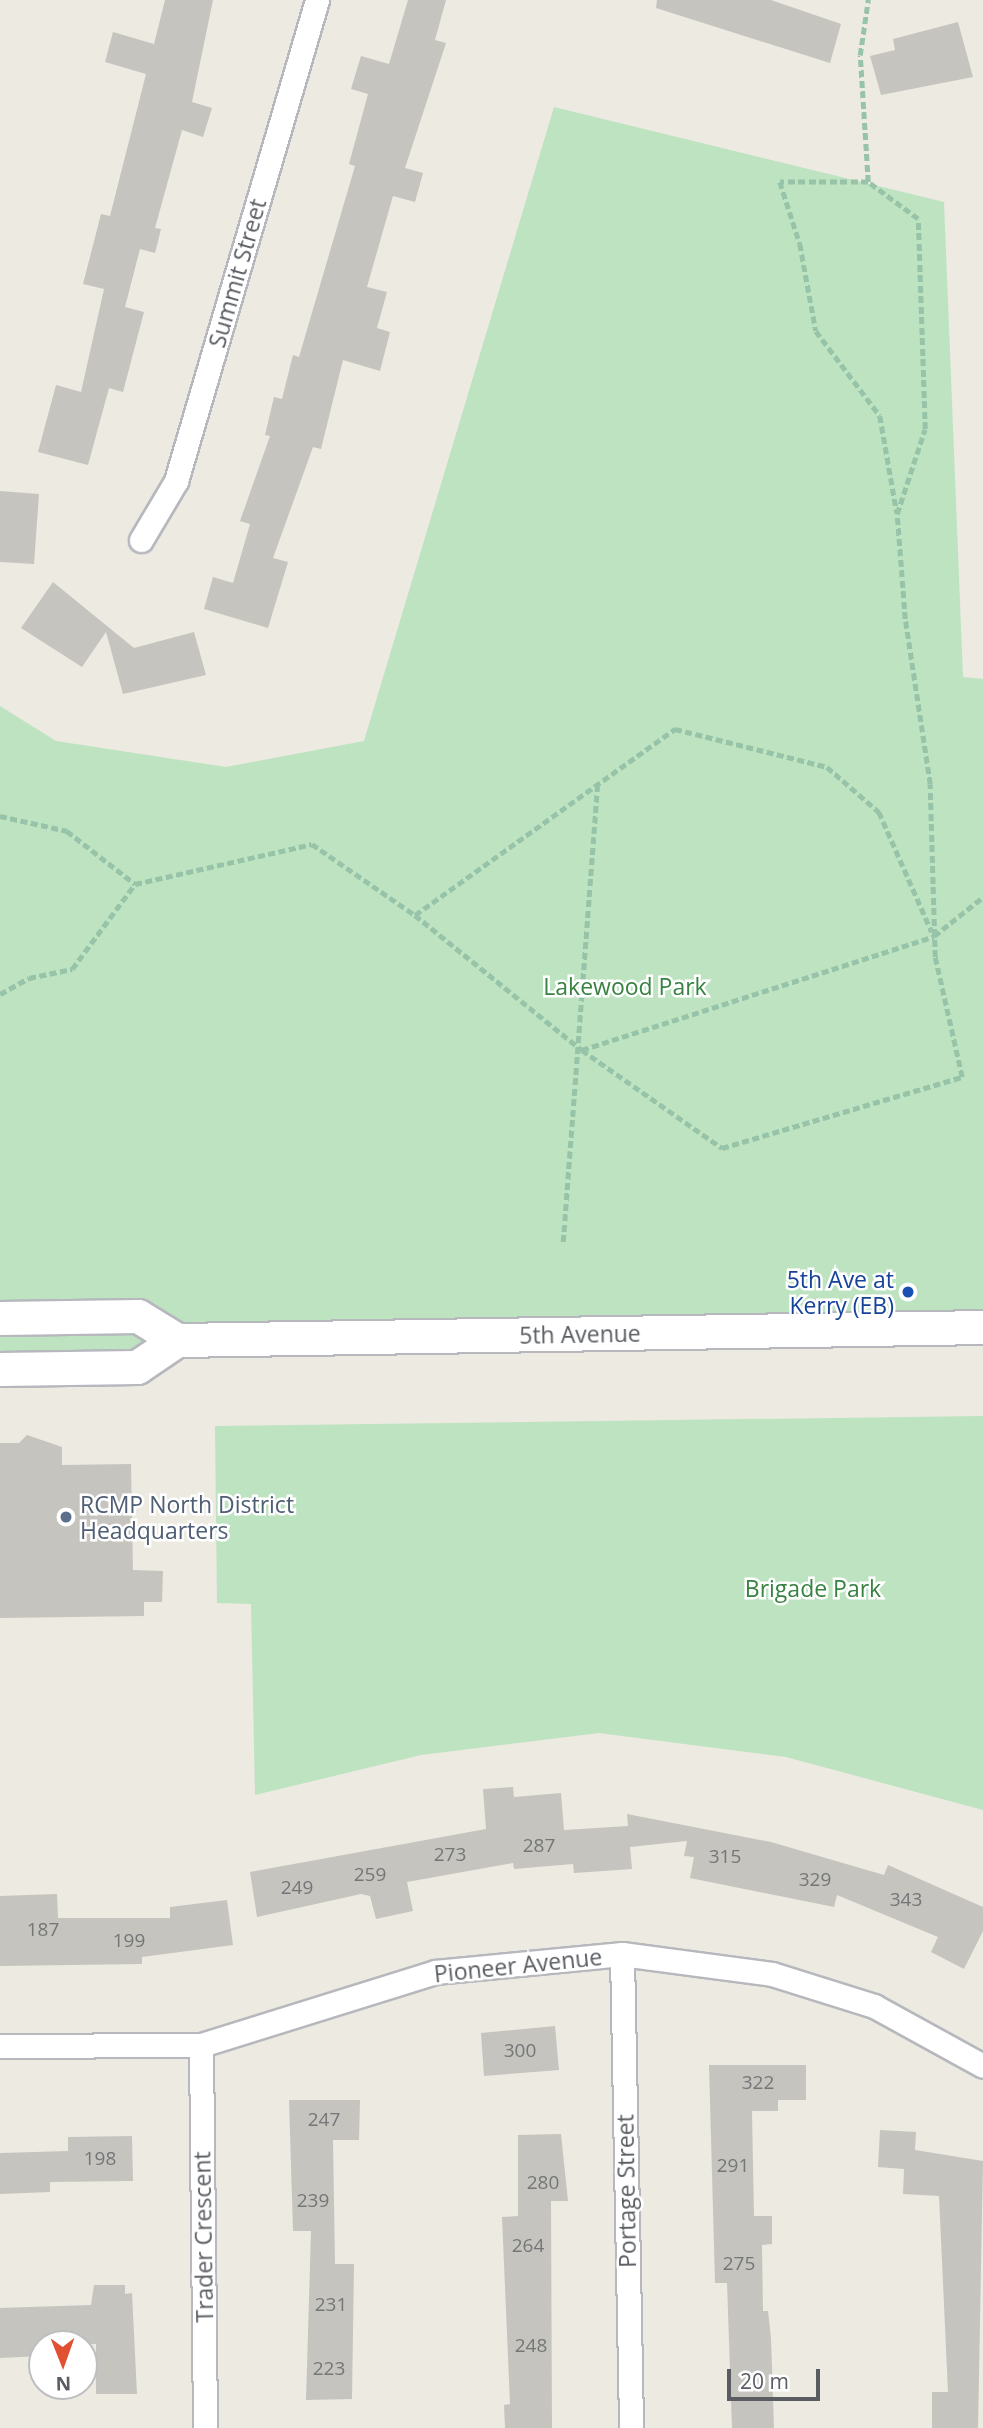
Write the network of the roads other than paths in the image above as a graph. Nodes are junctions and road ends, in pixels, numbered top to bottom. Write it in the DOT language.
graph roads {
  1 [pos="317,0"];
  2 [pos="141,540"];
  3 [pos="0,1318"];
  4 [pos="983,1328"];
  5 [pos="177,1340"];
  6 [pos="0,1369"];
  7 [pos="622,1954"];
  8 [pos="201,2045"];
  9 [pos="0,2046"];
  10 [pos="983,2066"];
  11 [pos="205,2428"];
  12 [pos="631,2428"];
  1 -- 2 [label="street, Summit Street"];
  3 -- 5 [label="main road"];
  4 -- 5 [label="main road, 5th Avenue"];
  5 -- 6 [label="main road"];
  7 -- 8 [label="street, Pioneer Avenue"];
  7 -- 10 [label="street, Pioneer Avenue"];
  7 -- 12 [label="street, Portage Street"];
  8 -- 9 [label="street, Pioneer Avenue"];
  8 -- 11 [label="street, Trader Crescent"];
}
